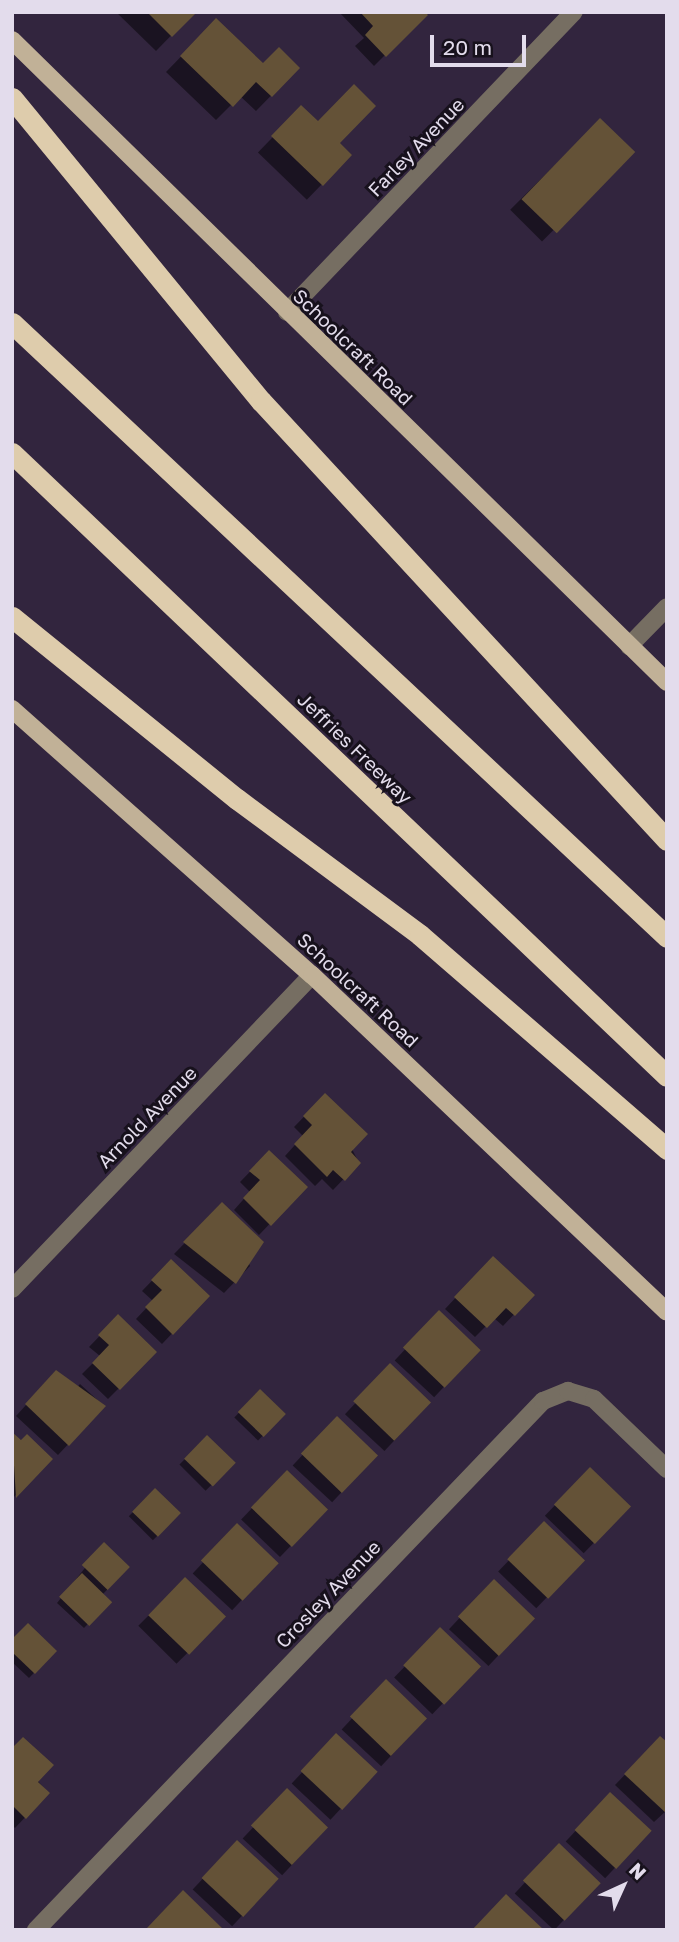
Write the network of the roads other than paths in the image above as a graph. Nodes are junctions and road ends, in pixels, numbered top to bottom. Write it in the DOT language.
graph roads {
  1 [pos="574,12"];
  2 [pos="12,40"];
  3 [pos="12,98"];
  4 [pos="287,312"];
  5 [pos="12,323"];
  6 [pos="12,453"];
  7 [pos="667,607"];
  8 [pos="12,617"];
  9 [pos="629,646"];
  10 [pos="667,682"];
  11 [pos="12,709"];
  12 [pos="667,841"];
  13 [pos="667,937"];
  14 [pos="312,975"];
  15 [pos="667,1076"];
  16 [pos="667,1149"];
  17 [pos="12,1289"];
  18 [pos="667,1311"];
  19 [pos="667,1469"];
  20 [pos="36,1930"];
  1 -- 4 [label="street, Farley Avenue"];
  2 -- 4 [label="main road, Schoolcraft Road"];
  3 -- 12 [label="highway"];
  4 -- 9 [label="main road, Schoolcraft Road"];
  5 -- 13 [label="highway"];
  6 -- 15 [label="highway, Jeffries Freeway"];
  7 -- 9 [label="street"];
  8 -- 16 [label="highway"];
  9 -- 10 [label="main road, Schoolcraft Road"];
  11 -- 14 [label="main road, Schoolcraft Road"];
  14 -- 17 [label="street, Arnold Avenue"];
  14 -- 18 [label="main road, Schoolcraft Road"];
  19 -- 20 [label="street, Crosley Avenue"];
}
